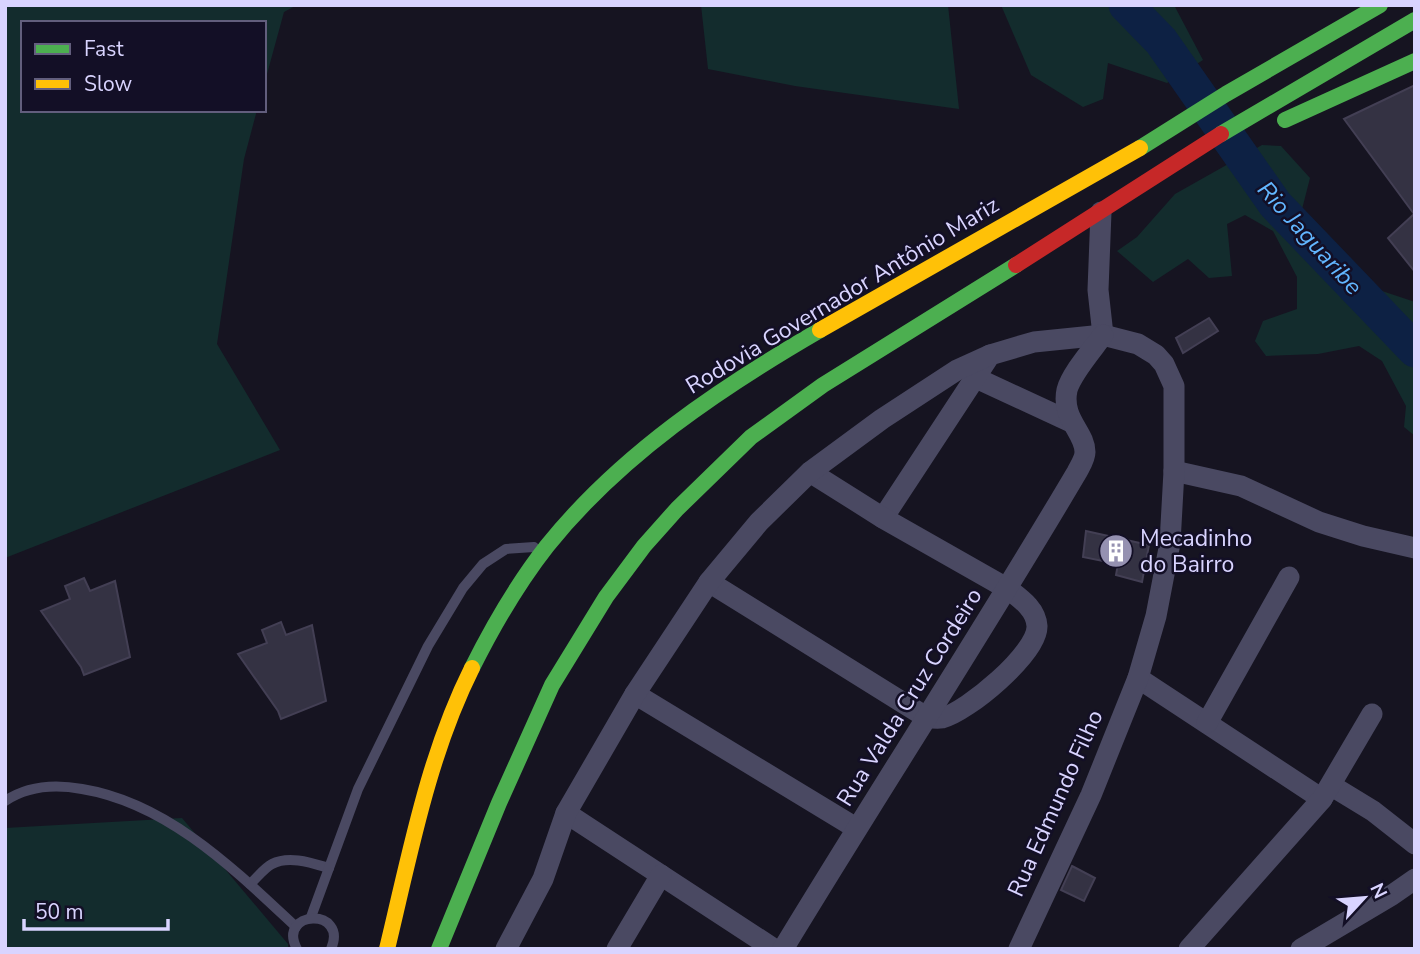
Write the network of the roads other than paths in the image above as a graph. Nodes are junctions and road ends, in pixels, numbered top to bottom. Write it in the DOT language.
graph roads {
  1 [pos="1380,5"];
  2 [pos="1415,19"];
  3 [pos="1415,61"];
  4 [pos="1225,83"];
  5 [pos="1276,124"];
  6 [pos="1152,133"];
  7 [pos="1251,135"];
  8 [pos="1171,168"];
  9 [pos="1101,212"];
  10 [pos="1103,335"];
  11 [pos="990,355"];
  12 [pos="976,378"];
  13 [pos="1071,422"];
  14 [pos="1174,471"];
  15 [pos="810,472"];
  16 [pos="883,518"];
  17 [pos="547,546"];
  18 [pos="1415,548"];
  19 [pos="1289,577"];
  20 [pos="709,582"];
  21 [pos="1008,589"];
  22 [pos="1138,678"];
  23 [pos="635,694"];
  24 [pos="1372,714"];
  25 [pos="926,717"];
  26 [pos="1207,723"];
  27 [pos="1327,792"];
  28 [pos="5,801"];
  29 [pos="566,813"];
  30 [pos="856,828"];
  31 [pos="1415,844"];
  32 [pos="329,868"];
  33 [pos="661,876"];
  34 [pos="1415,879"];
  35 [pos="250,884"];
  36 [pos="311,917"];
  37 [pos="296,927"];
  38 [pos="297,949"];
  39 [pos="331,949"];
  40 [pos="387,949"];
  41 [pos="439,949"];
  42 [pos="506,949"];
  43 [pos="617,949"];
  44 [pos="774,949"];
  45 [pos="783,949"];
  46 [pos="1019,949"];
  47 [pos="1189,949"];
  48 [pos="1301,949"];
  1 -- 4 [label="highway"];
  2 -- 8 [label="highway"];
  3 -- 5 [label="highway"];
  4 -- 6 [label="highway"];
  4 -- 6 [label="highway, Rodovia Governador Antônio Mariz"];
  6 -- 17 [label="highway, Rodovia Governador Antônio Mariz"];
  7 -- 8 [label="highway"];
  8 -- 9 [label="highway"];
  9 -- 10 [label="street"];
  9 -- 41 [label="highway"];
  10 -- 11 [label="street"];
  10 -- 13 [label="street"];
  10 -- 14 [label="street, Rua Edmundo Filho"];
  11 -- 12 [label="street"];
  11 -- 15 [label="street"];
  12 -- 13 [label="street"];
  12 -- 16 [label="street"];
  13 -- 21 [label="street, Rua Valda Cruz Cordeiro"];
  14 -- 18 [label="street"];
  14 -- 22 [label="street, Rua Edmundo Filho"];
  15 -- 16 [label="street"];
  15 -- 20 [label="street"];
  16 -- 21 [label="street"];
  17 -- 32 [label="lane"];
  17 -- 40 [label="highway, Rodovia Governador Antônio Mariz"];
  19 -- 26 [label="street"];
  20 -- 23 [label="street"];
  20 -- 25 [label="street"];
  21 -- 25 [label="street, Rua Valda Cruz Cordeiro"];
  21 -- 25 [label="street"];
  22 -- 26 [label="street"];
  22 -- 46 [label="street, Rua Edmundo Filho"];
  23 -- 29 [label="street"];
  23 -- 30 [label="street"];
  24 -- 27 [label="street"];
  25 -- 30 [label="street, Rua Valda Cruz Cordeiro"];
  26 -- 27 [label="street"];
  27 -- 31 [label="street"];
  27 -- 47 [label="street"];
  28 -- 35 [label="lane"];
  29 -- 33 [label="street"];
  29 -- 42 [label="street"];
  30 -- 45 [label="street, Rua Valda Cruz Cordeiro"];
  32 -- 35 [label="lane"];
  32 -- 36 [label="lane"];
  33 -- 43 [label="street"];
  33 -- 44 [label="street"];
  34 -- 48 [label="street"];
  35 -- 37 [label="lane"];
  36 -- 37 [label="lane"];
  36 -- 39 [label="lane"];
  37 -- 38 [label="lane"];
}
